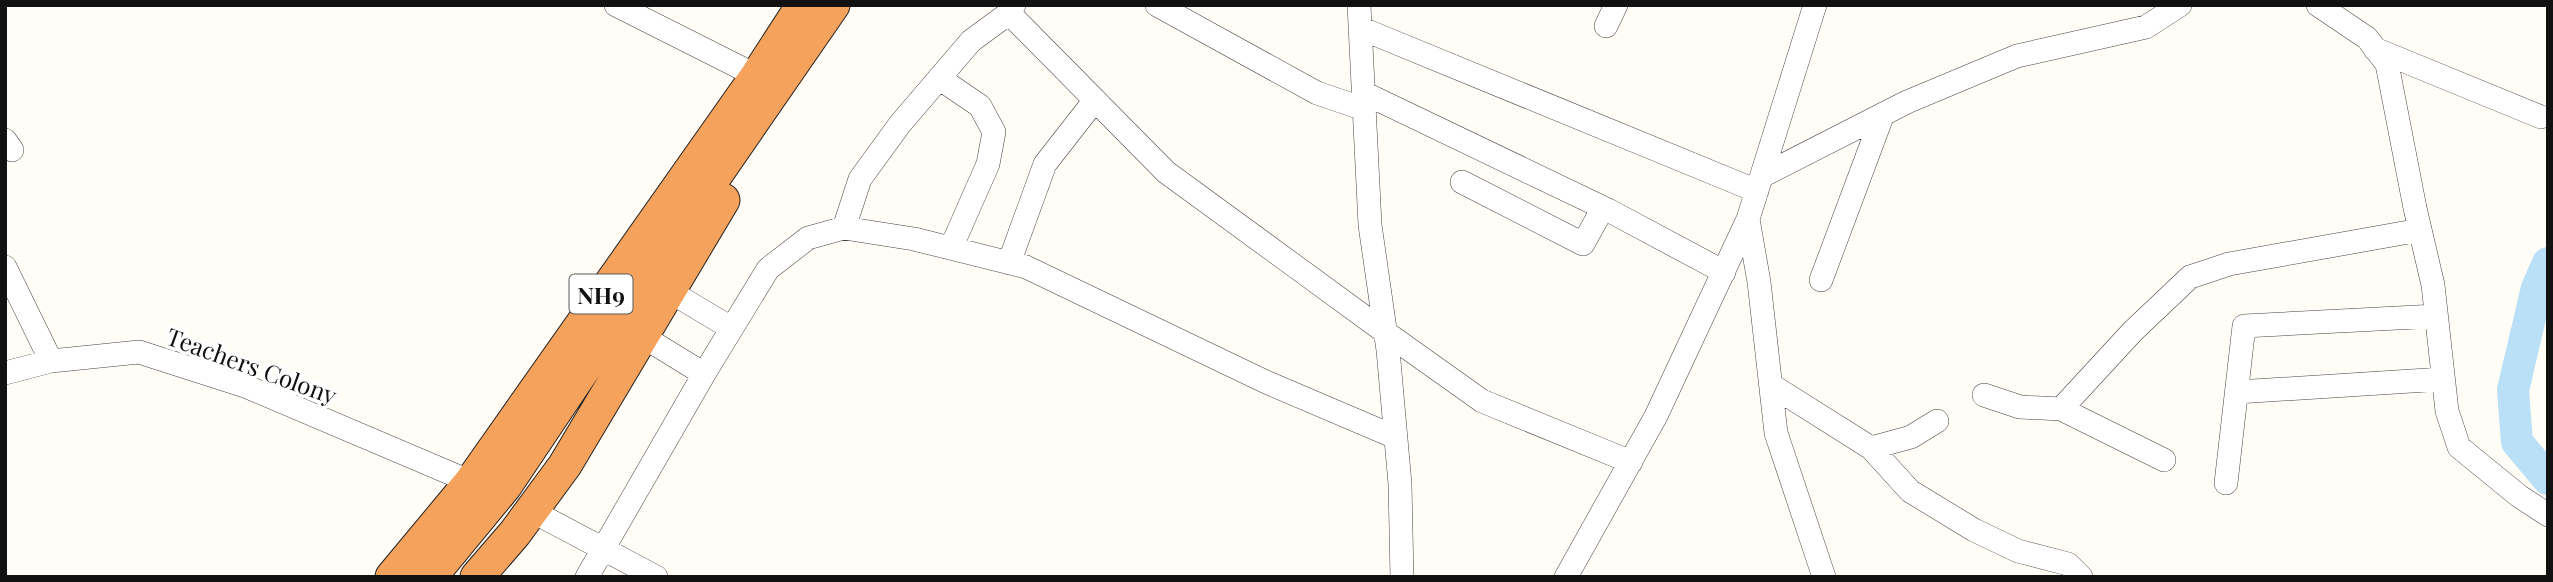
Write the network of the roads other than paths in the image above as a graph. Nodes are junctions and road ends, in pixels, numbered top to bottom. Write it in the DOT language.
graph roads {
  1 [pos="616,5"];
  2 [pos="803,5"];
  3 [pos="833,5"];
  4 [pos="1157,5"];
  5 [pos="1359,5"];
  6 [pos="1815,5"];
  7 [pos="2180,5"];
  8 [pos="2318,5"];
  9 [pos="1012,9"];
  10 [pos="1360,28"];
  11 [pos="2375,49"];
  12 [pos="939,78"];
  13 [pos="766,82"];
  14 [pos="1095,100"];
  15 [pos="1364,101"];
  16 [pos="1884,114"];
  17 [pos="2541,117"];
  18 [pos="1462,182"];
  19 [pos="1760,183"];
  20 [pos="1603,208"];
  21 [pos="1748,219"];
  22 [pos="844,228"];
  23 [pos="2420,230"];
  24 [pos="951,248"];
  25 [pos="1009,263"];
  26 [pos="5,267"];
  27 [pos="1724,272"];
  28 [pos="1821,280"];
  29 [pos="669,291"];
  30 [pos="2436,316"];
  31 [pos="731,328"];
  32 [pos="1385,332"];
  33 [pos="642,336"];
  34 [pos="51,361"];
  35 [pos="5,373"];
  36 [pos="704,374"];
  37 [pos="2443,380"];
  38 [pos="1771,385"];
  39 [pos="2237,392"];
  40 [pos="1984,395"];
  41 [pos="2061,409"];
  42 [pos="1937,421"];
  43 [pos="1395,437"];
  44 [pos="1871,448"];
  45 [pos="2164,460"];
  46 [pos="1631,461"];
  47 [pos="471,482"];
  48 [pos="2226,482"];
  49 [pos="531,511"];
  50 [pos="2548,515"];
  51 [pos="604,548"];
  52 [pos="391,577"];
  53 [pos="430,577"];
  54 [pos="477,577"];
  55 [pos="587,577"];
  56 [pos="656,577"];
  57 [pos="1402,577"];
  58 [pos="1566,577"];
  59 [pos="1824,577"];
  60 [pos="2081,577"];
  1 -- 13 [label="street"];
  2 -- 13 [label="highway, NH9"];
  3 -- 13 [label="highway, NH9"];
  4 -- 15 [label="street"];
  5 -- 10 [label="street"];
  6 -- 19 [label="street"];
  7 -- 16 [label="street"];
  8 -- 11 [label="street"];
  9 -- 12 [label="street"];
  9 -- 14 [label="street"];
  10 -- 15 [label="street"];
  10 -- 19 [label="street"];
  11 -- 17 [label="street"];
  11 -- 23 [label="street"];
  12 -- 22 [label="street"];
  12 -- 24 [label="street"];
  13 -- 29 [label="highway"];
  13 -- 47 [label="highway, NH9"];
  13 -- 53 [label="highway, NH9"];
  14 -- 25 [label="street"];
  14 -- 32 [label="street"];
  15 -- 20 [label="street"];
  15 -- 32 [label="street"];
  16 -- 19 [label="street"];
  16 -- 28 [label="street"];
  18 -- 20 [label="street"];
  19 -- 21 [label="street"];
  20 -- 27 [label="street"];
  21 -- 27 [label="street"];
  21 -- 38 [label="street"];
  22 -- 24 [label="street"];
  22 -- 31 [label="street"];
  23 -- 30 [label="street"];
  23 -- 41 [label="street"];
  24 -- 25 [label="street"];
  25 -- 43 [label="street"];
  26 -- 34 [label="street"];
  27 -- 46 [label="street"];
  29 -- 31 [label="street"];
  29 -- 33 [label="highway"];
  30 -- 37 [label="street"];
  30 -- 39 [label="street"];
  31 -- 36 [label="street"];
  32 -- 43 [label="street"];
  32 -- 46 [label="street"];
  33 -- 36 [label="street"];
  33 -- 49 [label="highway"];
  34 -- 35 [label="street, Teachers Colony"];
  34 -- 47 [label="street, Teachers Colony"];
  36 -- 51 [label="street"];
  37 -- 39 [label="street"];
  37 -- 50 [label="street"];
  38 -- 44 [label="street"];
  38 -- 59 [label="street"];
  39 -- 48 [label="street"];
  40 -- 41 [label="street"];
  41 -- 45 [label="street"];
  42 -- 44 [label="street"];
  43 -- 57 [label="street"];
  44 -- 60 [label="street"];
  46 -- 58 [label="street"];
  47 -- 52 [label="highway, NH9"];
  49 -- 51 [label="street"];
  49 -- 54 [label="highway"];
  51 -- 55 [label="street"];
  51 -- 56 [label="street"];
}
